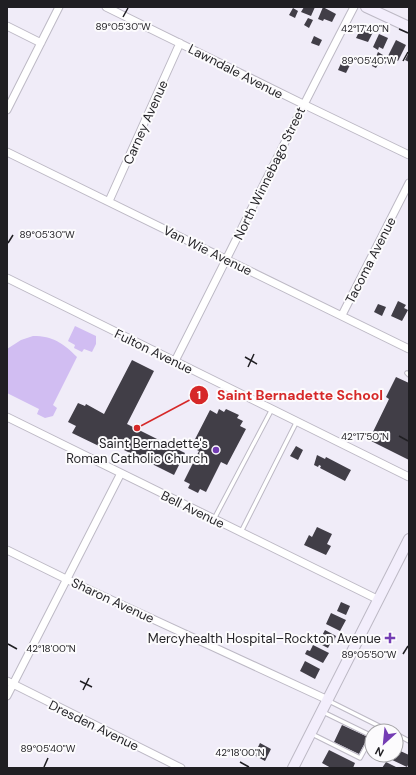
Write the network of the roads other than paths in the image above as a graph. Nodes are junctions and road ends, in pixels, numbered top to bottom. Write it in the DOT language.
graph roads {
  1 [pos="59,7"];
  2 [pos="106,7"];
  3 [pos="354,7"];
  4 [pos="366,7"];
  5 [pos="7,26"];
  6 [pos="409,27"];
  7 [pos="41,43"];
  8 [pos="180,43"];
  9 [pos="303,104"];
  10 [pos="7,110"];
  11 [pos="7,152"];
  12 [pos="409,155"];
  13 [pos="409,183"];
  14 [pos="109,201"];
  15 [pos="227,260"];
  16 [pos="7,278"];
  17 [pos="342,315"];
  18 [pos="409,349"];
  19 [pos="175,361"];
  20 [pos="272,409"];
  21 [pos="7,417"];
  22 [pos="297,421"];
  23 [pos="121,473"];
  24 [pos="409,476"];
  25 [pos="214,519"];
  26 [pos="241,532"];
  27 [pos="409,539"];
  28 [pos="7,550"];
  29 [pos="66,579"];
  30 [pos="379,600"];
  31 [pos="10,683"];
  32 [pos="7,696"];
  33 [pos="328,700"];
  34 [pos="322,712"];
  35 [pos="373,723"];
  36 [pos="311,734"];
  37 [pos="182,768"];
  38 [pos="293,768"];
  1 -- 7 [label="street"];
  2 -- 8 [label="street, Lawndale Avenue"];
  3 -- 9 [label="street, North Winnebago Street"];
  4 -- 6 [label="main road"];
  5 -- 7 [label="street"];
  7 -- 10 [label="street"];
  8 -- 9 [label="street, Lawndale Avenue"];
  8 -- 14 [label="street, Carney Avenue"];
  9 -- 12 [label="street, Lawndale Avenue"];
  9 -- 15 [label="street, North Winnebago Street"];
  11 -- 14 [label="street, Van Wie Avenue"];
  13 -- 17 [label="street, Tacoma Avenue"];
  14 -- 15 [label="street, Van Wie Avenue"];
  15 -- 17 [label="street, Van Wie Avenue"];
  15 -- 19 [label="street, North Winnebago Street"];
  16 -- 19 [label="street, Fulton Avenue"];
  17 -- 18 [label="street, Van Wie Avenue"];
  19 -- 20 [label="street, Fulton Avenue"];
  20 -- 22 [label="street, Fulton Avenue"];
  20 -- 25 [label="lane"];
  21 -- 23 [label="street, Bell Avenue"];
  22 -- 24 [label="street, Fulton Avenue"];
  22 -- 26 [label="lane"];
  23 -- 25 [label="street, Bell Avenue"];
  23 -- 29 [label="street"];
  25 -- 26 [label="street, Bell Avenue"];
  26 -- 30 [label="street, Bell Avenue"];
  27 -- 30 [label="main road"];
  28 -- 29 [label="street, Sharon Avenue"];
  29 -- 31 [label="street"];
  29 -- 33 [label="street, Sharon Avenue"];
  30 -- 33 [label="main road"];
  31 -- 32 [label="street"];
  31 -- 37 [label="street, Dresden Avenue"];
  33 -- 34 [label="main road"];
  33 -- 35 [label="lane"];
  34 -- 36 [label="main road"];
  34 -- 36 [label="lane"];
  36 -- 38 [label="main road"];
}
